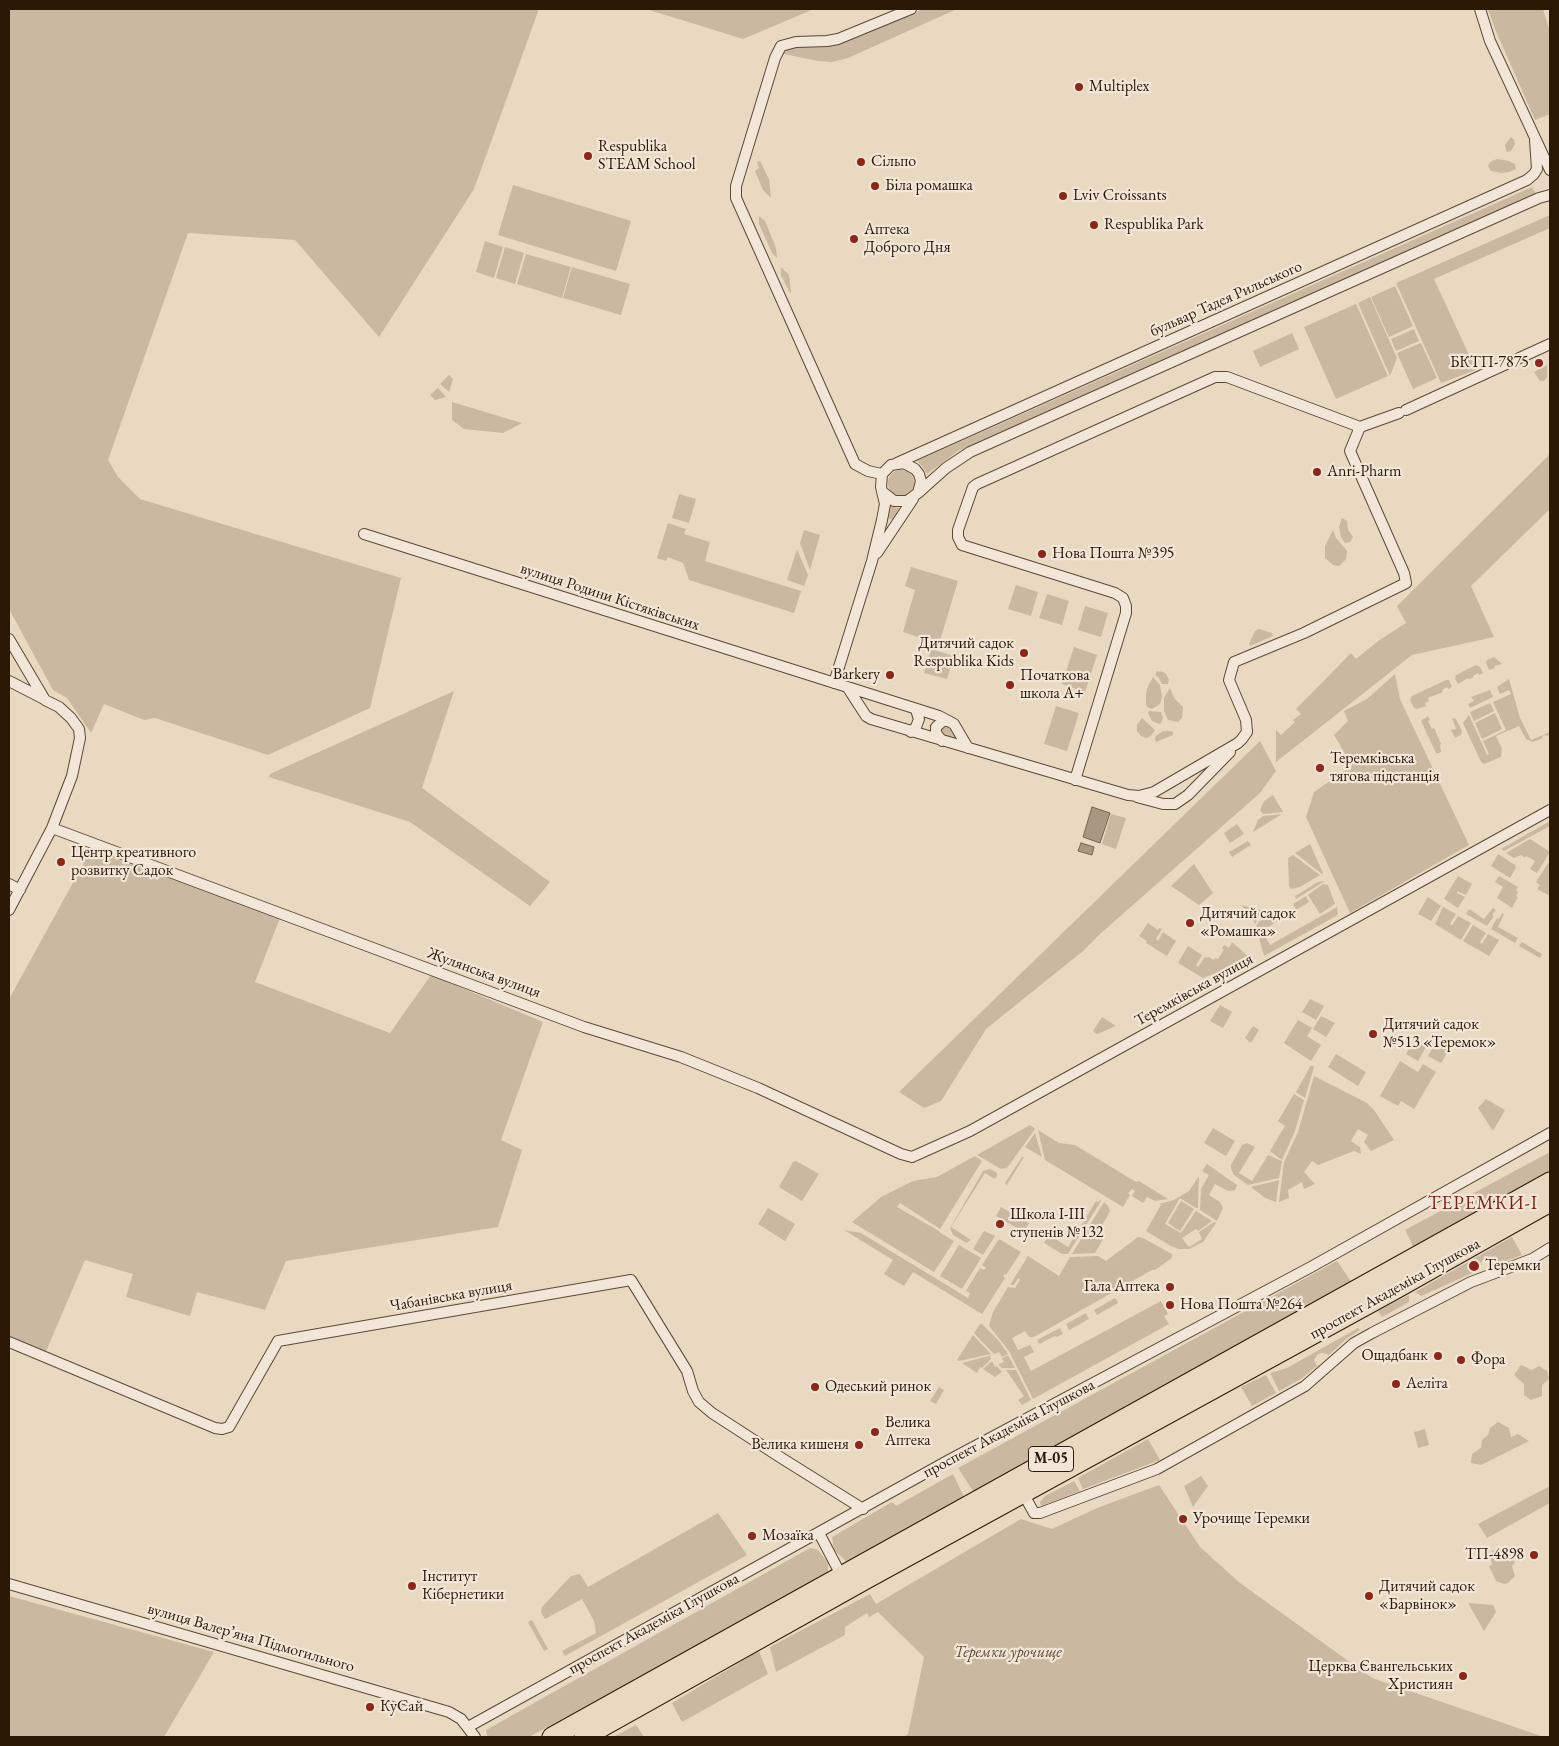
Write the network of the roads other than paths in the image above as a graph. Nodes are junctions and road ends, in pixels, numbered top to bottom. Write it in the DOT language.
graph roads {
  1 [pos="911,9"];
  2 [pos="1480,9"];
  3 [pos="1535,140"];
  4 [pos="1550,170"];
  5 [pos="1550,195"];
  6 [pos="1550,344"];
  7 [pos="1360,427"];
  8 [pos="898,463"];
  9 [pos="882,474"];
  10 [pos="884,493"];
  11 [pos="915,496"];
  12 [pos="364,534"];
  13 [pos="872,560"];
  14 [pos="9,639"];
  15 [pos="9,681"];
  16 [pos="834,683"];
  17 [pos="848,688"];
  18 [pos="873,697"];
  19 [pos="45,700"];
  20 [pos="916,710"];
  21 [pos="865,714"];
  22 [pos="949,721"];
  23 [pos="910,732"];
  24 [pos="942,741"];
  25 [pos="1238,743"];
  26 [pos="968,748"];
  27 [pos="1075,780"];
  28 [pos="1128,795"];
  29 [pos="1550,810"];
  30 [pos="52,828"];
  31 [pos="9,884"];
  32 [pos="20,890"];
  33 [pos="9,910"];
  34 [pos="1550,1133"];
  35 [pos="901,1154"];
  36 [pos="1550,1182"];
  37 [pos="1550,1202"];
  38 [pos="1550,1248"];
  39 [pos="9,1342"];
  40 [pos="1023,1493"];
  41 [pos="863,1509"];
  42 [pos="819,1533"];
  43 [pos="841,1575"];
  44 [pos="9,1584"];
  45 [pos="468,1727"];
  46 [pos="475,1737"];
  47 [pos="552,1737"];
  48 [pos="584,1737"];
  1 -- 9 [label="street"];
  2 -- 3 [label="street"];
  3 -- 4 [label="street"];
  3 -- 8 [label="street, бульвар Тадея Рильського"];
  5 -- 11 [label="street"];
  6 -- 7 [label="street"];
  7 -- 25 [label="street"];
  7 -- 27 [label="street"];
  8 -- 9 [label="street"];
  8 -- 11 [label="street"];
  9 -- 10 [label="street"];
  10 -- 11 [label="street"];
  10 -- 13 [label="street"];
  11 -- 13 [label="street"];
  12 -- 16 [label="street, вулиця Родини Кістяківських"];
  13 -- 16 [label="street"];
  14 -- 19 [label="street"];
  15 -- 19 [label="street"];
  16 -- 17 [label="street, вулиця Родини Кістяківських"];
  17 -- 18 [label="street, вулиця Родини Кістяківських"];
  17 -- 21 [label="street"];
  18 -- 20 [label="street, вулиця Родини Кістяківських"];
  18 -- 21 [label="street"];
  19 -- 30 [label="street"];
  20 -- 22 [label="street, вулиця Родини Кістяківських"];
  20 -- 23 [label="street"];
  21 -- 23 [label="street"];
  22 -- 24 [label="street"];
  22 -- 26 [label="street"];
  23 -- 24 [label="street"];
  24 -- 26 [label="street"];
  25 -- 28 [label="street"];
  25 -- 28 [label="street"];
  26 -- 27 [label="street"];
  27 -- 28 [label="street"];
  29 -- 35 [label="street, Теремківська вулиця"];
  30 -- 32 [label="street"];
  30 -- 35 [label="street, Жулянська вулиця"];
  31 -- 32 [label="street"];
  32 -- 33 [label="street"];
  34 -- 41 [label="street, проспект Академіка Глушкова"];
  36 -- 43 [label="highway, проспект Академіка Глушкова / М-05"];
  37 -- 40 [label="highway, проспект Академіка Глушкова / М-05"];
  38 -- 40 [label="street"];
  39 -- 41 [label="street, Чабанівська вулиця"];
  40 -- 48 [label="highway, проспект Академіка Глушкова / М-05"];
  41 -- 42 [label="street, проспект Академіка Глушкова"];
  42 -- 43 [label="street"];
  42 -- 45 [label="street, проспект Академіка Глушкова"];
  43 -- 47 [label="highway, проспект Академіка Глушкова / М-05"];
  44 -- 45 [label="street, вулиця Валерʼяна Підмогильного"];
  45 -- 46 [label="street, вулиця Валерʼяна Підмогильного"];
}
